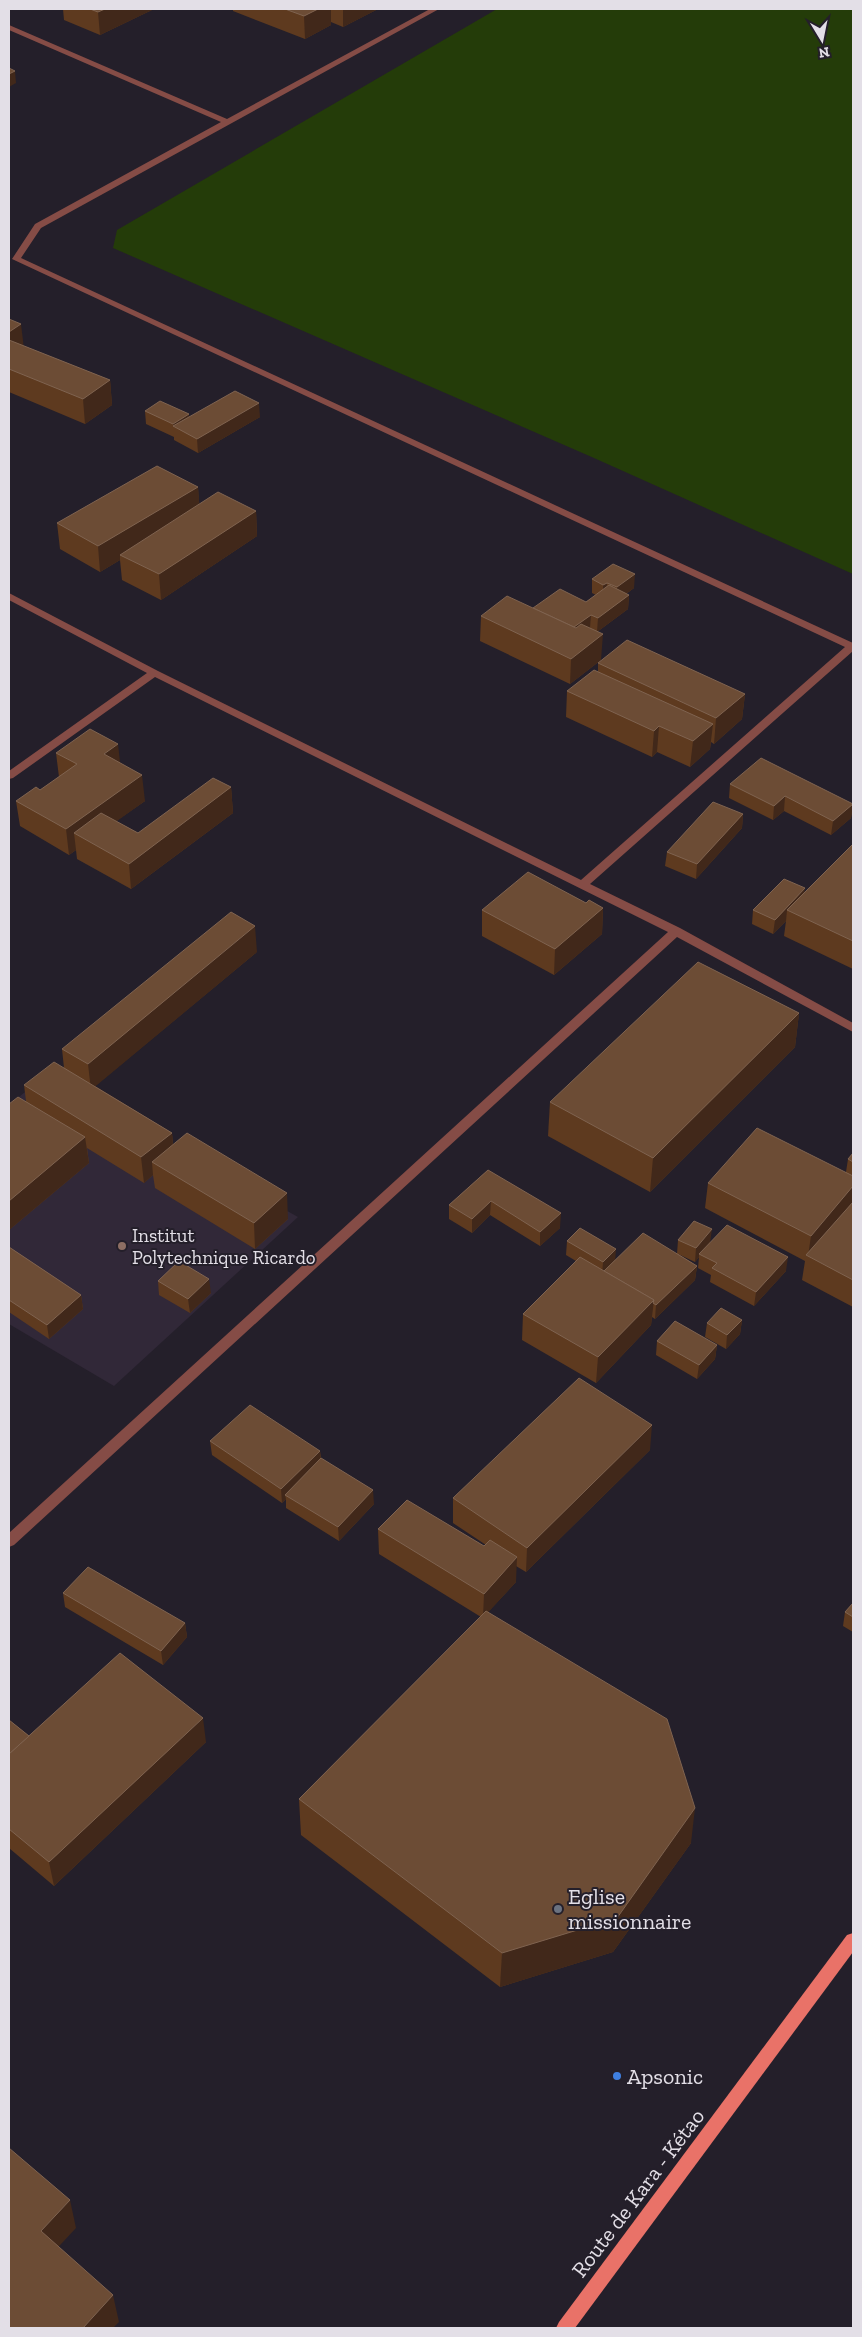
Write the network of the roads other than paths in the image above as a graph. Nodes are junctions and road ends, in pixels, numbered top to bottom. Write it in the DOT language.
graph roads {
  1 [pos="435,9"];
  2 [pos="9,27"];
  3 [pos="227,122"];
  4 [pos="12,262"];
  5 [pos="9,596"];
  6 [pos="853,646"];
  7 [pos="154,673"];
  8 [pos="9,776"];
  9 [pos="582,885"];
  10 [pos="676,931"];
  11 [pos="853,1028"];
  12 [pos="9,1541"];
  13 [pos="853,1940"];
  14 [pos="565,2328"];
  1 -- 3 [label="street"];
  2 -- 3 [label="street"];
  3 -- 4 [label="street"];
  4 -- 6 [label="street"];
  5 -- 7 [label="street"];
  6 -- 9 [label="street"];
  7 -- 8 [label="street"];
  7 -- 9 [label="street"];
  9 -- 10 [label="street"];
  10 -- 11 [label="street"];
  10 -- 12 [label="street"];
  13 -- 14 [label="main road, Route de Kara - Kétao"];
}
